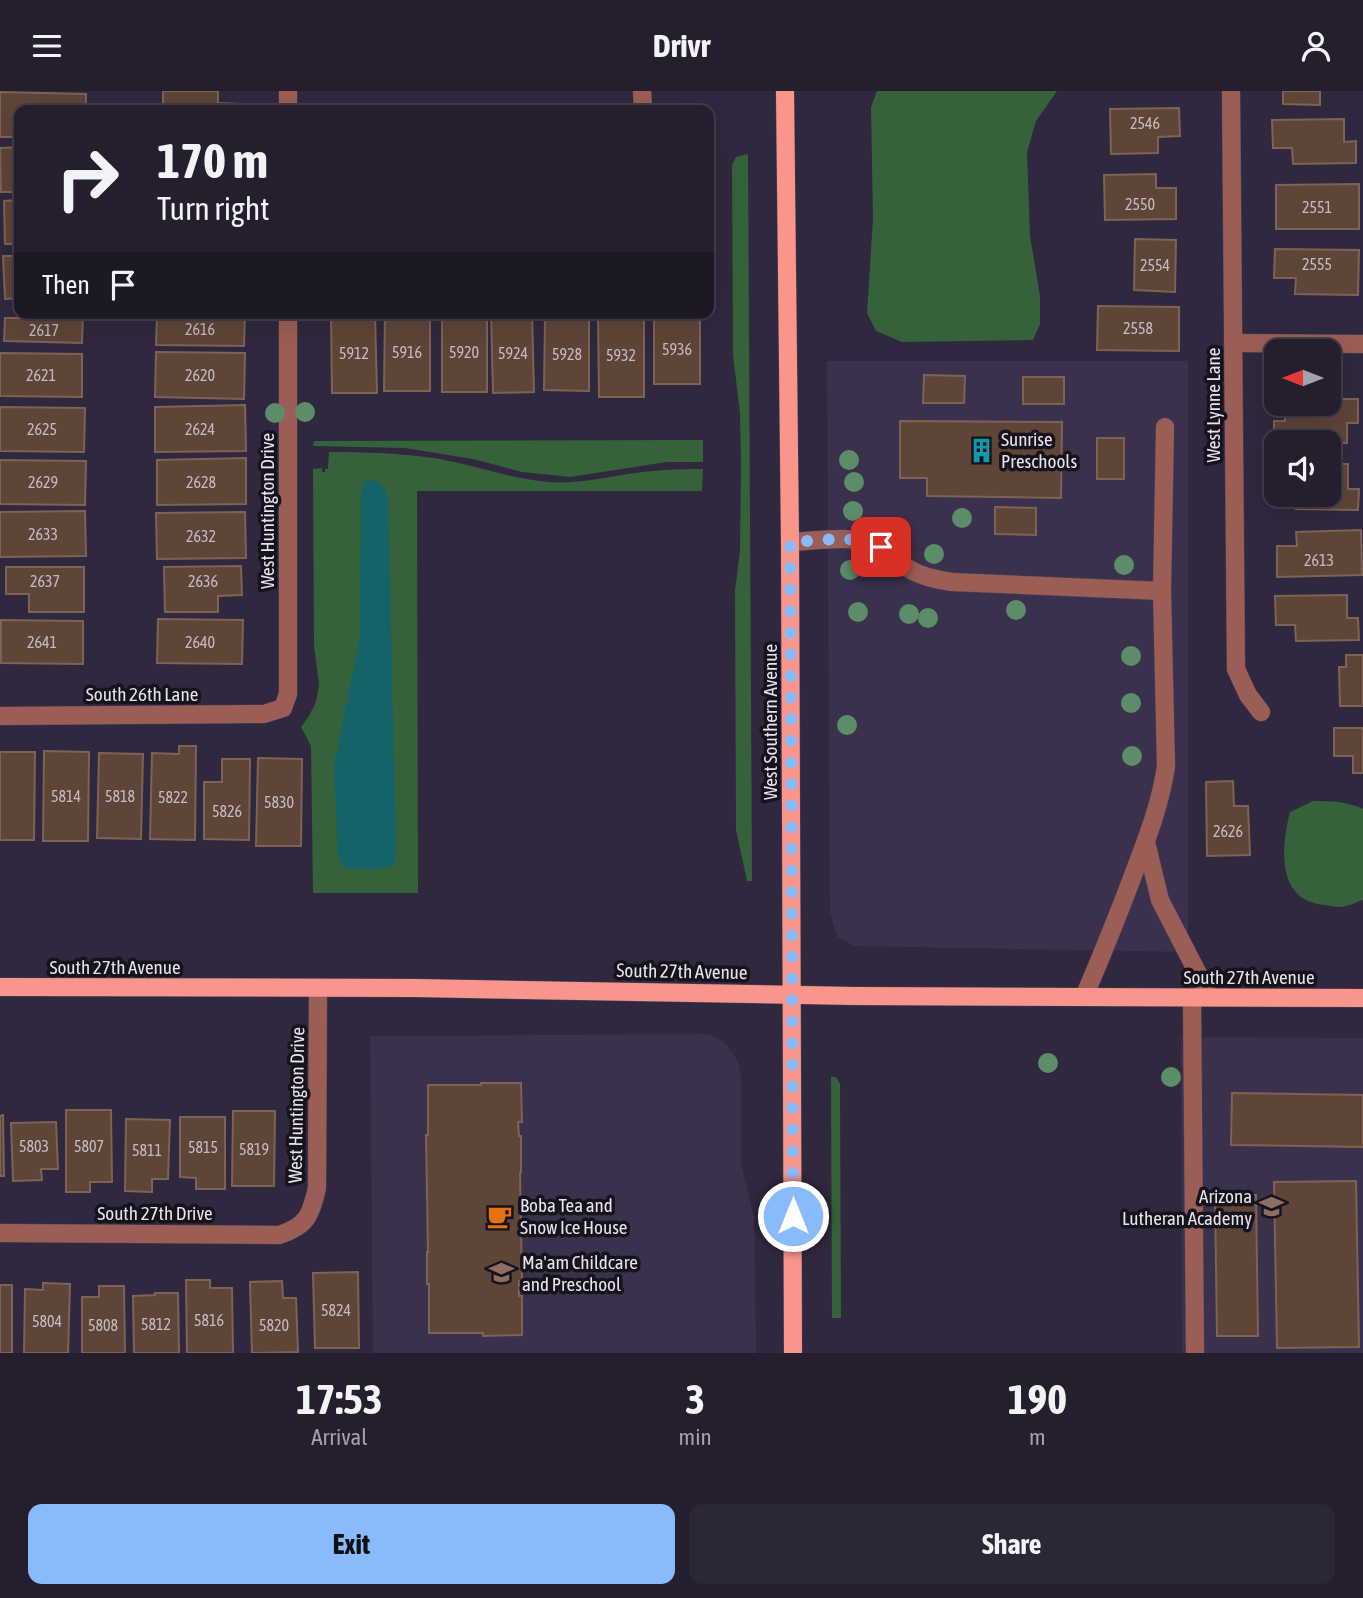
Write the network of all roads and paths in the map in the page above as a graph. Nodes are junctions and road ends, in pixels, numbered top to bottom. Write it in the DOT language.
graph roads {
  1 [pos="785,91"];
  2 [pos="1231,91"];
  3 [pos="288,319"];
  4 [pos="1233,343"];
  5 [pos="1363,344"];
  6 [pos="1165,427"];
  7 [pos="790,542"];
  8 [pos="1162,591"];
  9 [pos="283,708"];
  10 [pos="1261,712"];
  11 [pos="0,716"];
  12 [pos="1146,842"];
  13 [pos="0,987"];
  14 [pos="318,988"];
  15 [pos="792,995"];
  16 [pos="1084,997"];
  17 [pos="1201,997"];
  18 [pos="1363,998"];
  19 [pos="307,1220"];
  20 [pos="0,1233"];
  21 [pos="793,1353"];
  22 [pos="1195,1353"];
  1 -- 7 [label="main road, West Southern Avenue"];
  2 -- 4 [label="street, West Lynne Lane"];
  3 -- 9 [label="street, West Huntington Drive"];
  4 -- 5 [label="street"];
  4 -- 10 [label="street, West Lynne Lane"];
  6 -- 8 [label="street"];
  7 -- 8 [label="street"];
  7 -- 15 [label="main road, West Southern Avenue"];
  8 -- 12 [label="street"];
  9 -- 11 [label="street, South 26th Lane"];
  12 -- 16 [label="street"];
  12 -- 17 [label="street"];
  13 -- 14 [label="main road, South 27th Avenue"];
  14 -- 15 [label="main road, South 27th Avenue"];
  14 -- 19 [label="street, West Huntington Drive"];
  15 -- 16 [label="main road, South 27th Avenue"];
  15 -- 21 [label="main road, West Southern Avenue"];
  16 -- 17 [label="main road, South 27th Avenue"];
  17 -- 18 [label="main road, South 27th Avenue"];
  17 -- 22 [label="street"];
  19 -- 20 [label="street, South 27th Drive"];
}
